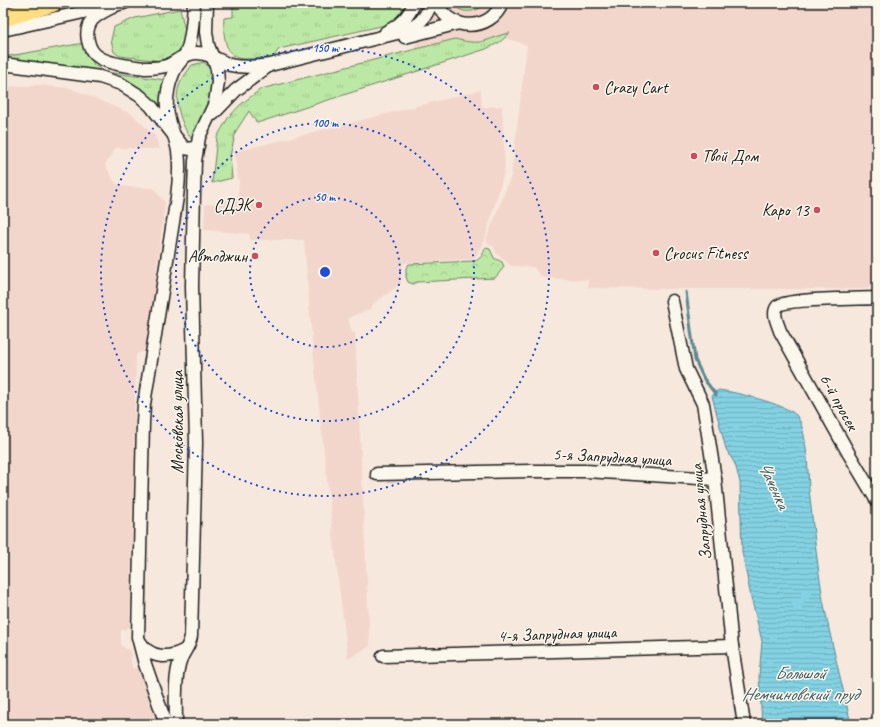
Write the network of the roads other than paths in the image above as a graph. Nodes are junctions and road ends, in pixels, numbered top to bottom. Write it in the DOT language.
graph roads {
  1 [pos="53,3"];
  2 [pos="194,3"];
  3 [pos="414,3"];
  4 [pos="431,3"];
  5 [pos="437,3"];
  6 [pos="502,3"];
  7 [pos="119,4"];
  8 [pos="207,9"];
  9 [pos="3,18"];
  10 [pos="459,24"];
  11 [pos="3,30"];
  12 [pos="368,40"];
  13 [pos="185,57"];
  14 [pos="213,58"];
  15 [pos="3,64"];
  16 [pos="270,65"];
  17 [pos="208,119"];
  18 [pos="173,134"];
  19 [pos="198,146"];
  20 [pos="877,298"];
  21 [pos="672,301"];
  22 [pos="377,474"];
  23 [pos="715,480"];
  24 [pos="877,501"];
  25 [pos="140,641"];
  26 [pos="732,646"];
  27 [pos="185,650"];
  28 [pos="383,656"];
  29 [pos="166,724"];
  30 [pos="176,724"];
  31 [pos="744,724"];
  1 -- 9 [label="highway"];
  2 -- 13 [label="street"];
  3 -- 12 [label="street"];
  4 -- 12 [label="street"];
  5 -- 10 [label="street"];
  6 -- 10 [label="street"];
  7 -- 11 [label="street"];
  7 -- 13 [label="street"];
  8 -- 14 [label="street"];
  10 -- 12 [label="street"];
  12 -- 16 [label="street"];
  13 -- 14 [label="street"];
  13 -- 18 [label="street, Московская улица"];
  14 -- 16 [label="street"];
  14 -- 17 [label="street"];
  15 -- 18 [label="street"];
  16 -- 17 [label="street"];
  17 -- 19 [label="street, Московская улица"];
  18 -- 19 [label="street"];
  18 -- 25 [label="street, Московская улица"];
  19 -- 27 [label="street, Московская улица"];
  20 -- 24 [label="street, 6-й просек"];
  21 -- 23 [label="street, Запрудная улица"];
  22 -- 23 [label="street, 5-я Запрудная улица"];
  23 -- 26 [label="street, Запрудная улица"];
  25 -- 27 [label="street"];
  25 -- 29 [label="street, Московская улица"];
  26 -- 28 [label="street, 4-я Запрудная улица"];
  26 -- 31 [label="street, Запрудная улица"];
  27 -- 30 [label="street, Московская улица"];
}
